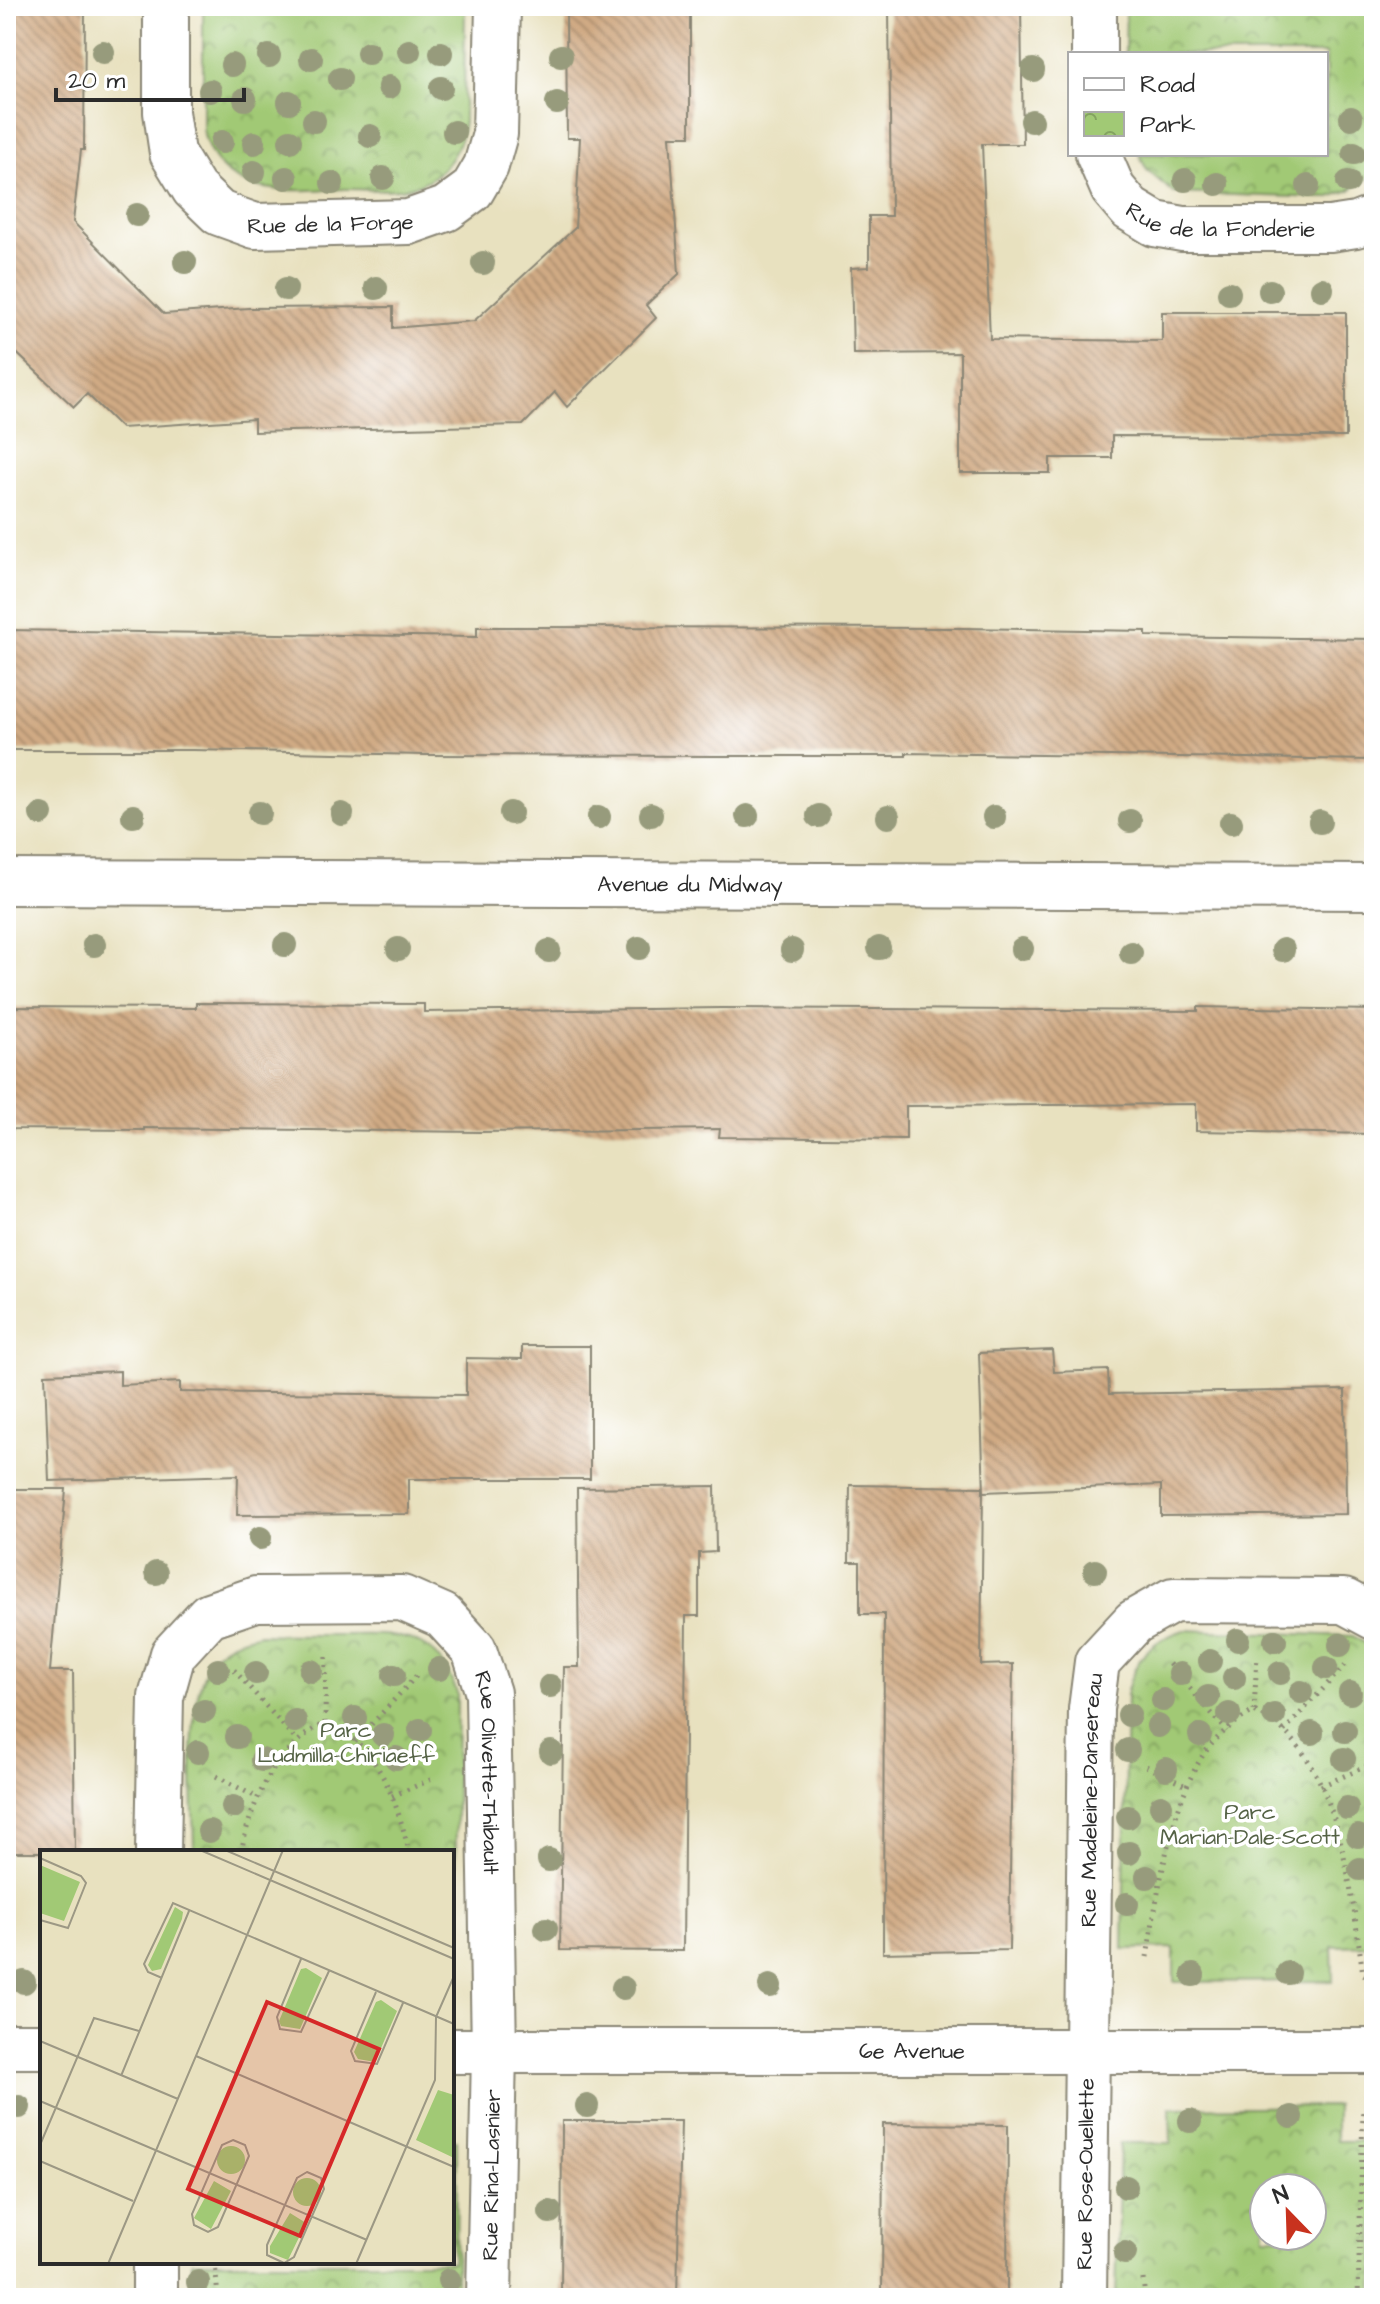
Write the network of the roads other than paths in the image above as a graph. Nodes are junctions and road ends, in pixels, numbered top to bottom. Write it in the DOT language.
graph roads {
  1 [pos="166,6"];
  2 [pos="498,6"];
  3 [pos="1094,6"];
  4 [pos="1094,52"];
  5 [pos="1099,156"];
  6 [pos="1374,218"];
  7 [pos="6,882"];
  8 [pos="1374,887"];
  9 [pos="1374,1617"];
  10 [pos="158,1850"];
  11 [pos="6,2046"];
  12 [pos="40,2046"];
  13 [pos="473,2051"];
  14 [pos="1088,2051"];
  15 [pos="1374,2051"];
  16 [pos="155,2264"];
  17 [pos="155,2298"];
  18 [pos="489,2298"];
  19 [pos="1084,2298"];
  1 -- 2 [label="street, Rue de la Forge"];
  3 -- 4 [label="street"];
  5 -- 6 [label="street, Rue de la Fonderie"];
  7 -- 8 [label="street, Avenue du Midway"];
  9 -- 14 [label="street, Rue Madeleine-Dansereau"];
  10 -- 13 [label="street, Rue Olivette-Thibault"];
  11 -- 12 [label="street"];
  13 -- 14 [label="street, 6e Avenue"];
  13 -- 18 [label="street, Rue Rina-Lasnier"];
  14 -- 15 [label="street, 6e Avenue"];
  14 -- 19 [label="street, Rue Rose-Ouellette"];
  16 -- 17 [label="street"];
}
